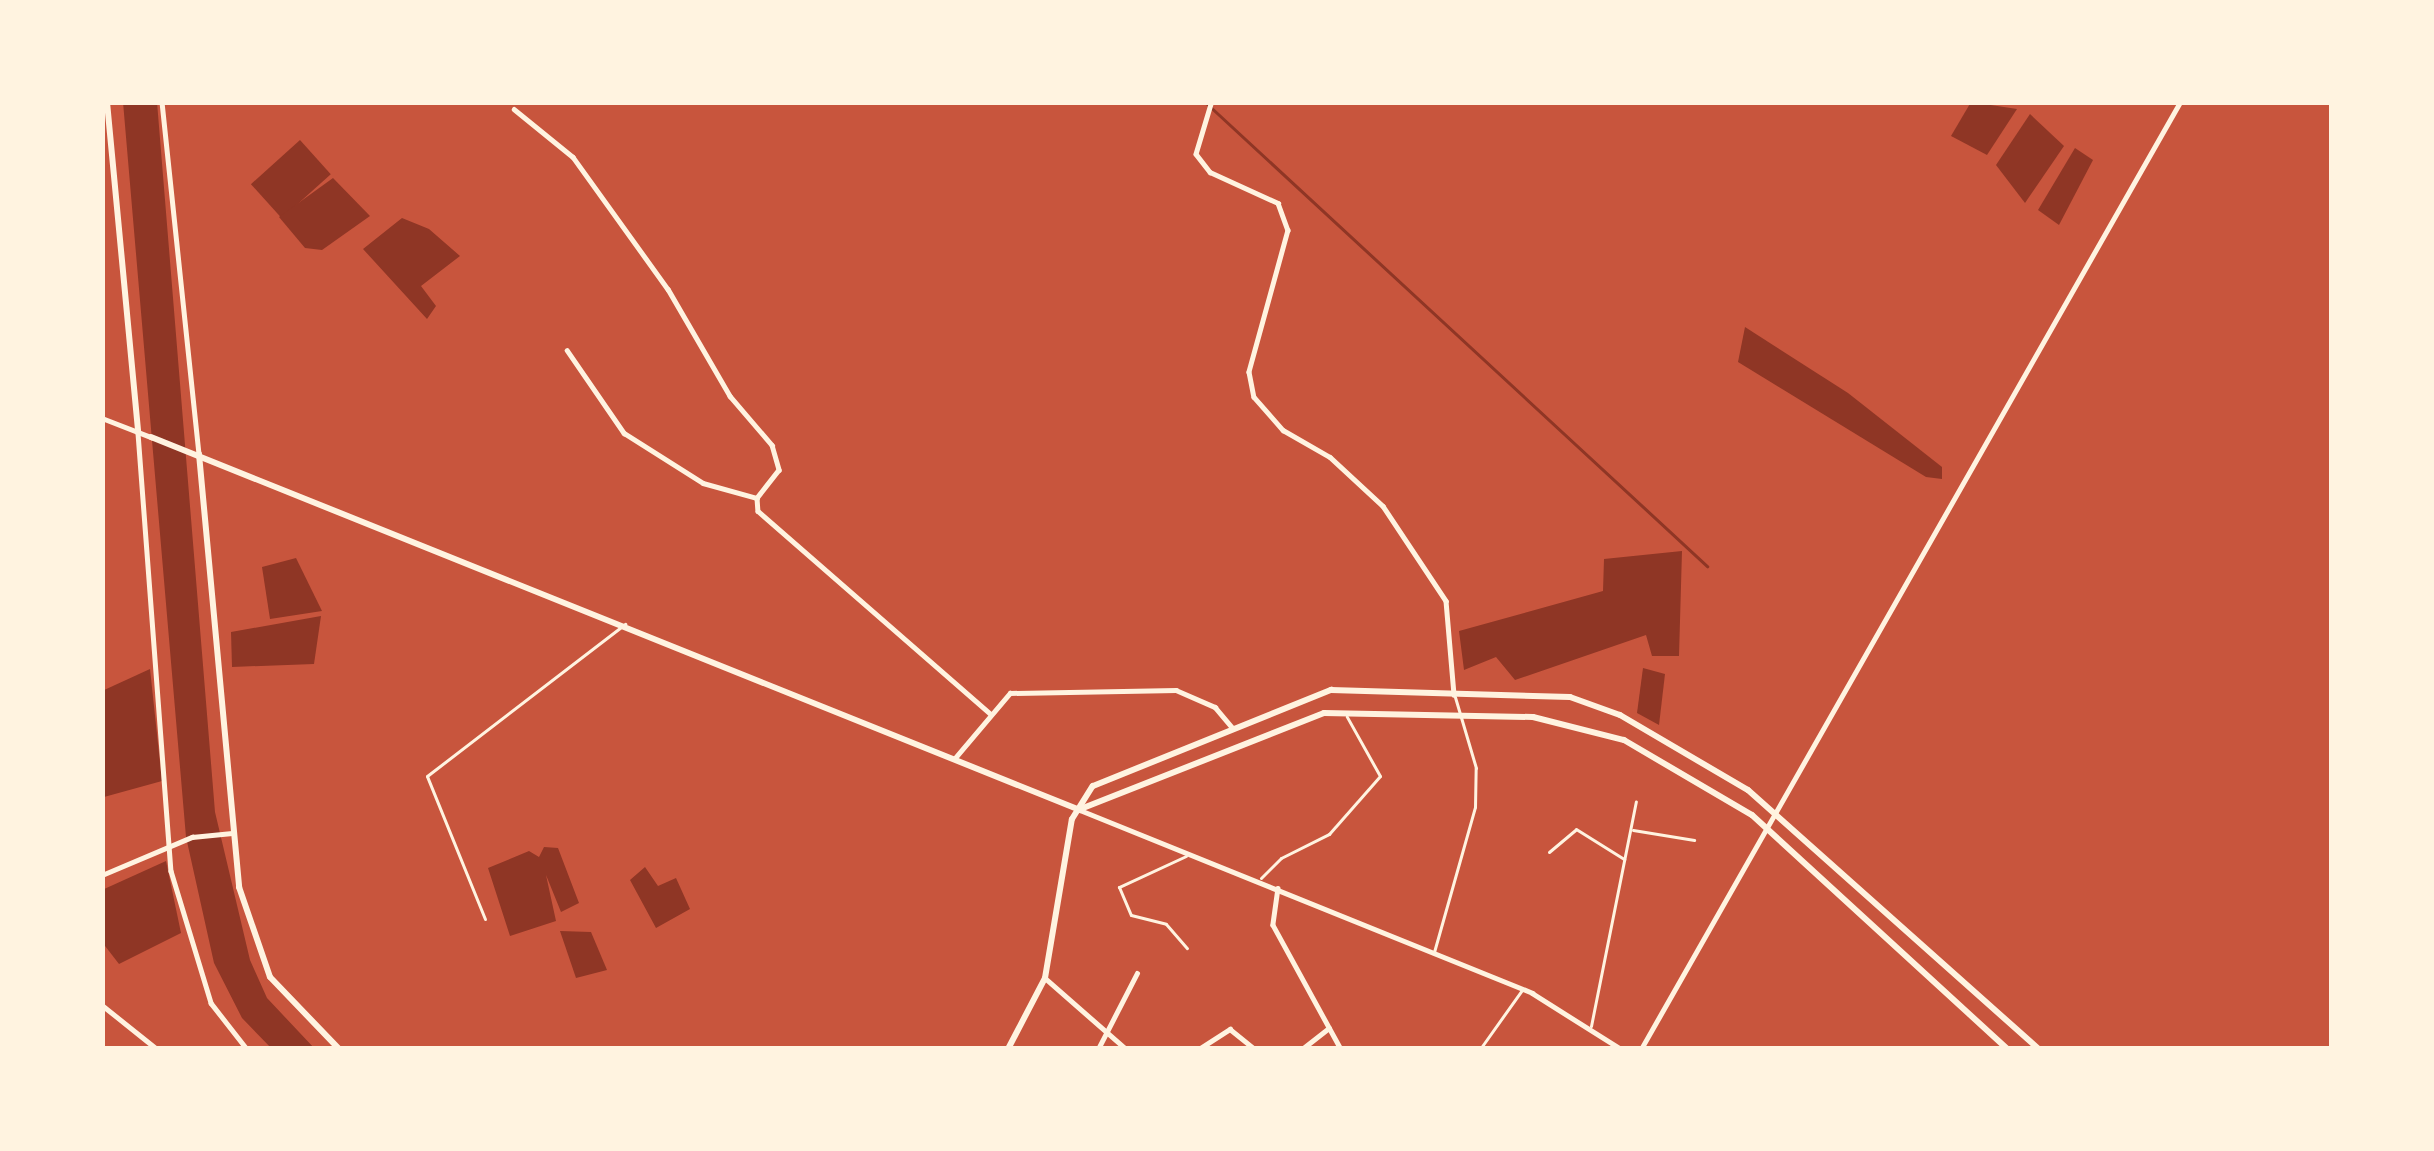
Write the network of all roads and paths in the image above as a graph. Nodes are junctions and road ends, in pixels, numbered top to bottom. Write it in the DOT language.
graph roads {
  1 [pos="107,102"];
  2 [pos="162,102"];
  3 [pos="2180,102"];
  4 [pos="1210,104"];
  5 [pos="514,109"];
  6 [pos="567,350"];
  7 [pos="102,418"];
  8 [pos="138,433"];
  9 [pos="151,437"];
  10 [pos="199,454"];
  11 [pos="757,498"];
  12 [pos="625,624"];
  13 [pos="1454,695"];
  14 [pos="1344,712"];
  15 [pos="991,713"];
  16 [pos="1464,715"];
  17 [pos="1232,728"];
  18 [pos="955,758"];
  19 [pos="1636,801"];
  20 [pos="1080,809"];
  21 [pos="1775,813"];
  22 [pos="1769,829"];
  23 [pos="1631,830"];
  24 [pos="227,833"];
  25 [pos="1694,840"];
  26 [pos="170,846"];
  27 [pos="1549,852"];
  28 [pos="1186,856"];
  29 [pos="1625,860"];
  30 [pos="102,875"];
  31 [pos="1262,878"];
  32 [pos="1278,887"];
  33 [pos="485,919"];
  34 [pos="1904,926"];
  35 [pos="1890,940"];
  36 [pos="1186,948"];
  37 [pos="1434,952"];
  38 [pos="1137,973"];
  39 [pos="1045,978"];
  40 [pos="1522,988"];
  41 [pos="102,1005"];
  42 [pos="1329,1028"];
  43 [pos="1590,1028"];
  44 [pos="1108,1032"];
  45 [pos="157,1049"];
  46 [pos="247,1049"];
  47 [pos="339,1049"];
  48 [pos="1008,1049"];
  49 [pos="1098,1049"];
  50 [pos="1126,1049"];
  51 [pos="1199,1049"];
  52 [pos="1256,1049"];
  53 [pos="1302,1049"];
  54 [pos="1341,1049"];
  55 [pos="1480,1049"];
  56 [pos="1621,1049"];
  57 [pos="1642,1049"];
  58 [pos="2007,1049"];
  59 [pos="2038,1049"];
  1 -- 8 [label="street"];
  2 -- 10 [label="street"];
  3 -- 21 [label="street"];
  4 -- 13 [label="street"];
  5 -- 11 [label="street"];
  6 -- 11 [label="street"];
  7 -- 8 [label="street"];
  8 -- 9 [label="street"];
  8 -- 26 [label="street"];
  9 -- 10 [label="street"];
  10 -- 12 [label="street"];
  10 -- 24 [label="street"];
  11 -- 15 [label="street"];
  12 -- 18 [label="street"];
  12 -- 33 [label="lane"];
  13 -- 16 [label="lane"];
  13 -- 17 [label="street"];
  13 -- 21 [label="street"];
  14 -- 16 [label="street"];
  14 -- 20 [label="street"];
  14 -- 31 [label="lane"];
  15 -- 17 [label="street"];
  15 -- 18 [label="street"];
  16 -- 22 [label="street"];
  16 -- 37 [label="lane"];
  17 -- 20 [label="street"];
  18 -- 20 [label="street"];
  19 -- 23 [label="lane"];
  20 -- 28 [label="street"];
  20 -- 39 [label="street"];
  21 -- 22 [label="street"];
  21 -- 34 [label="street"];
  22 -- 35 [label="street"];
  22 -- 57 [label="street"];
  23 -- 25 [label="lane"];
  23 -- 29 [label="lane"];
  24 -- 26 [label="street"];
  24 -- 47 [label="street"];
  26 -- 30 [label="street"];
  26 -- 46 [label="street"];
  27 -- 29 [label="lane"];
  28 -- 31 [label="street"];
  28 -- 36 [label="lane"];
  29 -- 43 [label="lane"];
  31 -- 32 [label="street"];
  32 -- 37 [label="street"];
  32 -- 42 [label="street"];
  34 -- 35 [label="lane"];
  34 -- 59 [label="street"];
  35 -- 58 [label="street"];
  37 -- 40 [label="street"];
  38 -- 44 [label="street"];
  39 -- 44 [label="street"];
  39 -- 48 [label="street"];
  40 -- 43 [label="street"];
  40 -- 55 [label="lane"];
  41 -- 45 [label="street"];
  42 -- 53 [label="street"];
  42 -- 54 [label="street"];
  43 -- 56 [label="street"];
  44 -- 49 [label="street"];
  44 -- 50 [label="street"];
  51 -- 52 [label="street"];
}
